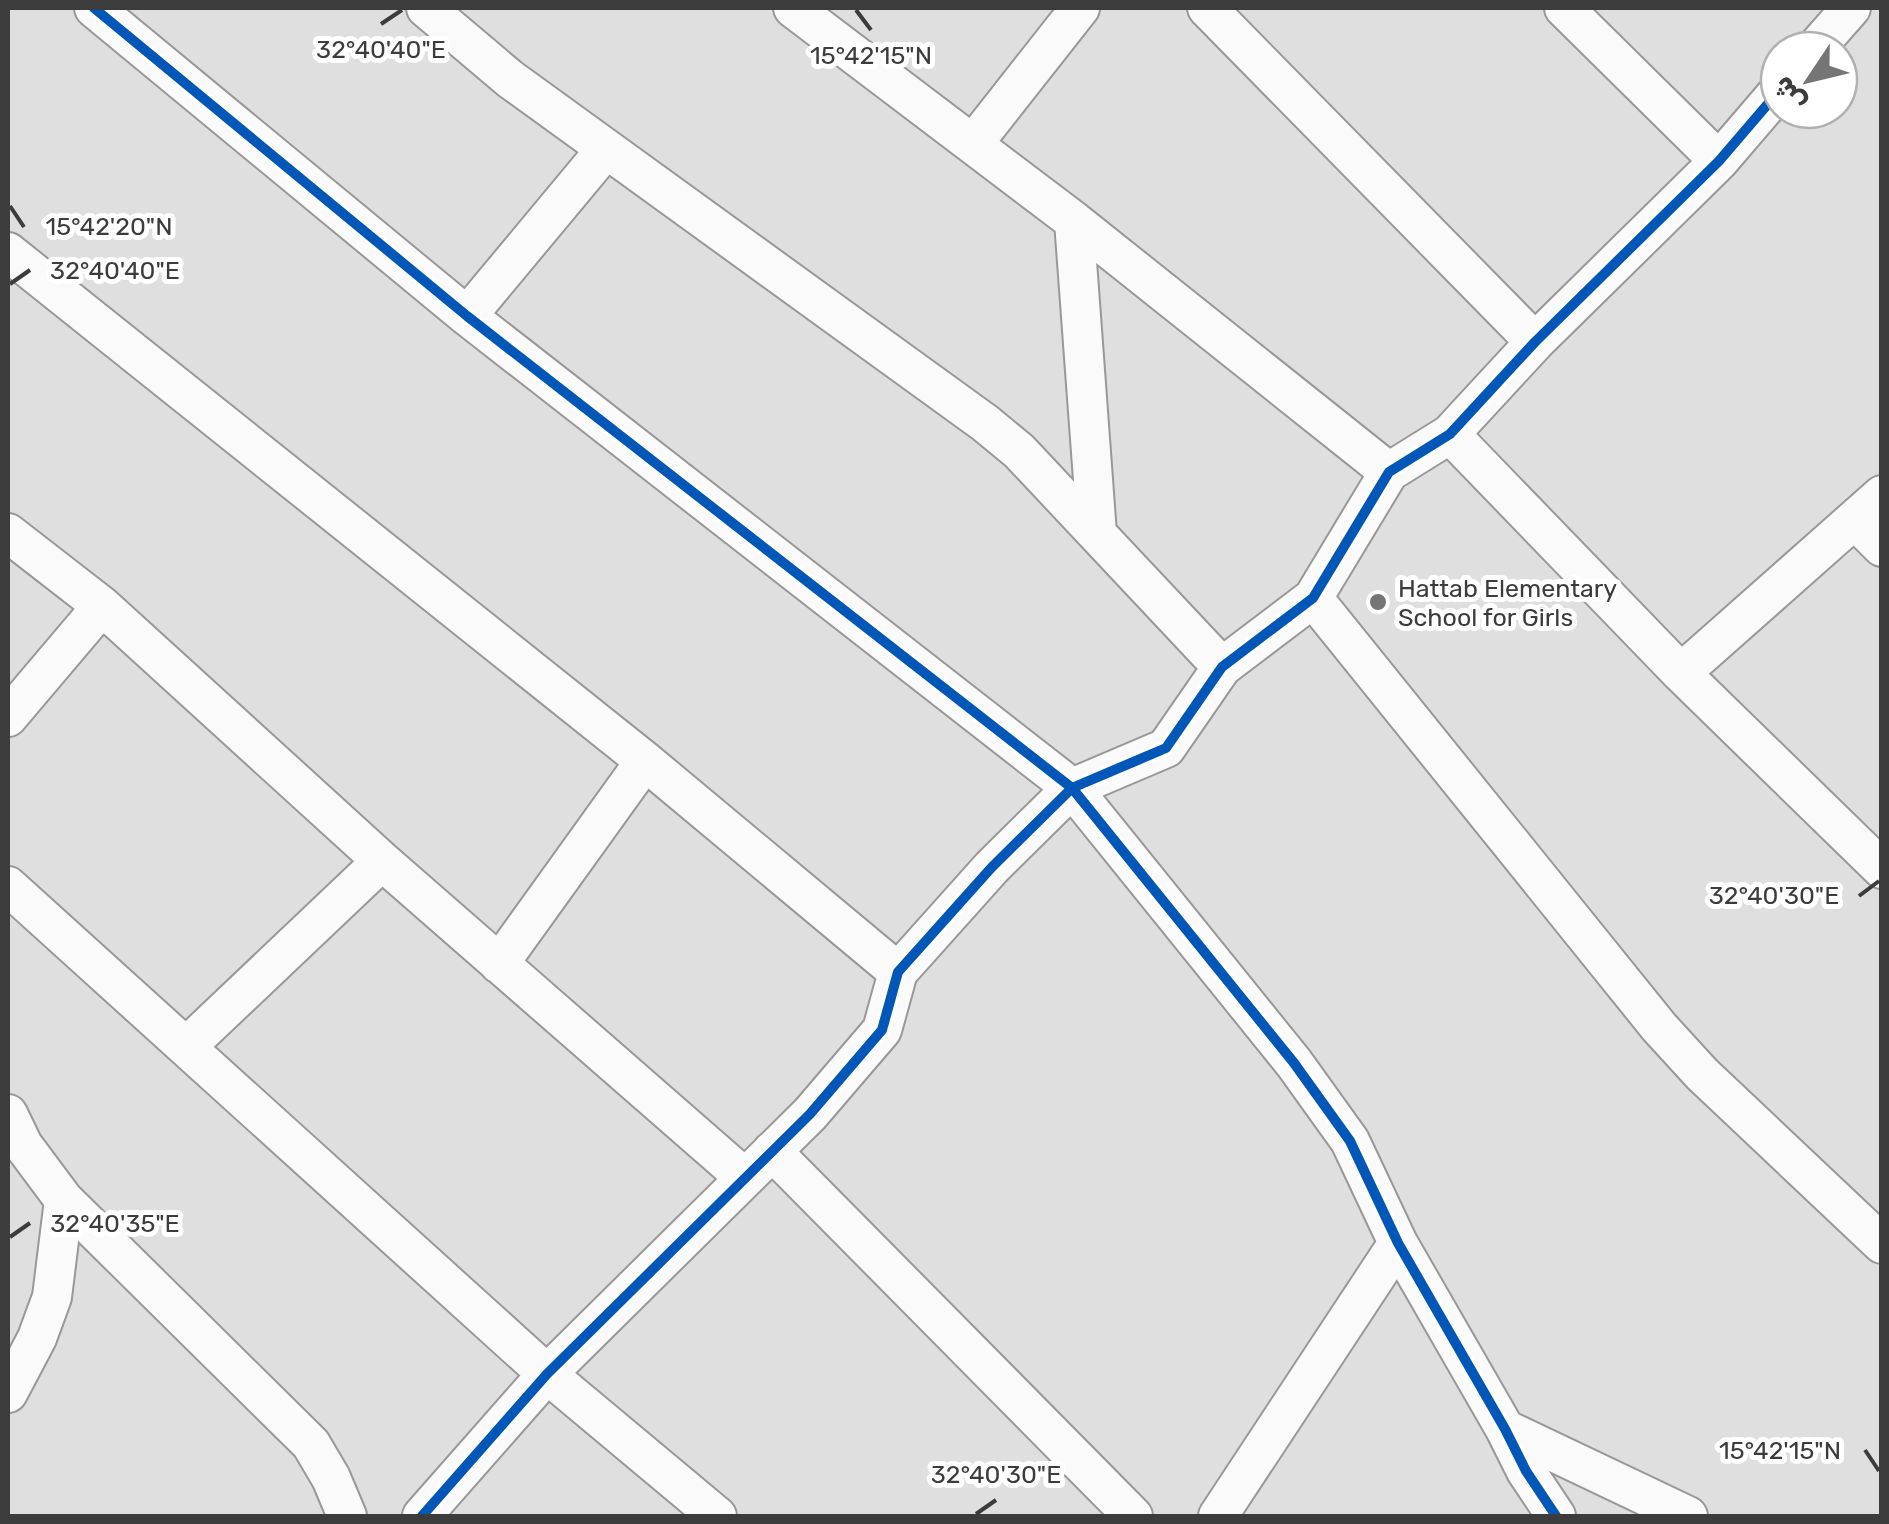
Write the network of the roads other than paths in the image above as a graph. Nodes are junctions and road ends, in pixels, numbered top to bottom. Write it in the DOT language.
graph roads {
  1 [pos="94,8"];
  2 [pos="426,8"];
  3 [pos="794,8"];
  4 [pos="1080,8"];
  5 [pos="1208,8"];
  6 [pos="1564,8"];
  7 [pos="1849,9"];
  8 [pos="1831,30"];
  9 [pos="1759,114"];
  10 [pos="973,144"];
  11 [pos="606,149"];
  12 [pos="1719,161"];
  13 [pos="1074,221"];
  14 [pos="8,252"];
  15 [pos="468,316"];
  16 [pos="1535,342"];
  17 [pos="1450,434"];
  18 [pos="1388,472"];
  19 [pos="1869,508"];
  20 [pos="8,533"];
  21 [pos="1097,534"];
  22 [pos="1882,548"];
  23 [pos="1313,598"];
  24 [pos="102,606"];
  25 [pos="1222,668"];
  26 [pos="1681,673"];
  27 [pos="8,717"];
  28 [pos="645,761"];
  29 [pos="1072,788"];
  30 [pos="382,861"];
  31 [pos="1882,869"];
  32 [pos="8,886"];
  33 [pos="499,964"];
  34 [pos="898,972"];
  35 [pos="186,1047"];
  36 [pos="8,1114"];
  37 [pos="772,1152"];
  38 [pos="745,1178"];
  39 [pos="64,1200"];
  40 [pos="1398,1243"];
  41 [pos="1882,1244"];
  42 [pos="547,1374"];
  43 [pos="8,1393"];
  44 [pos="1506,1429"];
  45 [pos="347,1516"];
  46 [pos="422,1516"];
  47 [pos="717,1516"];
  48 [pos="1133,1516"];
  49 [pos="1218,1516"];
  50 [pos="1556,1516"];
  51 [pos="1688,1516"];
  1 -- 15 [label="street"];
  2 -- 11 [label="street"];
  3 -- 10 [label="street"];
  4 -- 10 [label="street"];
  5 -- 16 [label="street"];
  6 -- 12 [label="street"];
  7 -- 8 [label="street"];
  9 -- 12 [label="street"];
  10 -- 13 [label="street"];
  11 -- 15 [label="street"];
  11 -- 21 [label="street"];
  12 -- 16 [label="street"];
  13 -- 18 [label="street"];
  13 -- 21 [label="street"];
  14 -- 28 [label="street"];
  15 -- 29 [label="street"];
  16 -- 17 [label="street"];
  17 -- 18 [label="street"];
  17 -- 26 [label="street"];
  18 -- 23 [label="street"];
  19 -- 22 [label="street"];
  19 -- 26 [label="street"];
  20 -- 24 [label="street"];
  21 -- 25 [label="street"];
  23 -- 25 [label="street"];
  23 -- 41 [label="street"];
  24 -- 27 [label="street"];
  24 -- 30 [label="street"];
  25 -- 29 [label="street"];
  26 -- 31 [label="street"];
  28 -- 33 [label="street"];
  28 -- 34 [label="street"];
  29 -- 34 [label="street"];
  29 -- 40 [label="street"];
  30 -- 33 [label="street"];
  30 -- 35 [label="street"];
  32 -- 35 [label="street"];
  33 -- 38 [label="street"];
  34 -- 37 [label="street"];
  35 -- 42 [label="street"];
  36 -- 39 [label="street"];
  37 -- 38 [label="street"];
  37 -- 48 [label="street"];
  38 -- 42 [label="street"];
  39 -- 43 [label="street"];
  39 -- 45 [label="street"];
  40 -- 44 [label="street"];
  40 -- 49 [label="street"];
  42 -- 46 [label="street"];
  42 -- 47 [label="street"];
  44 -- 50 [label="street"];
  44 -- 51 [label="street"];
}
